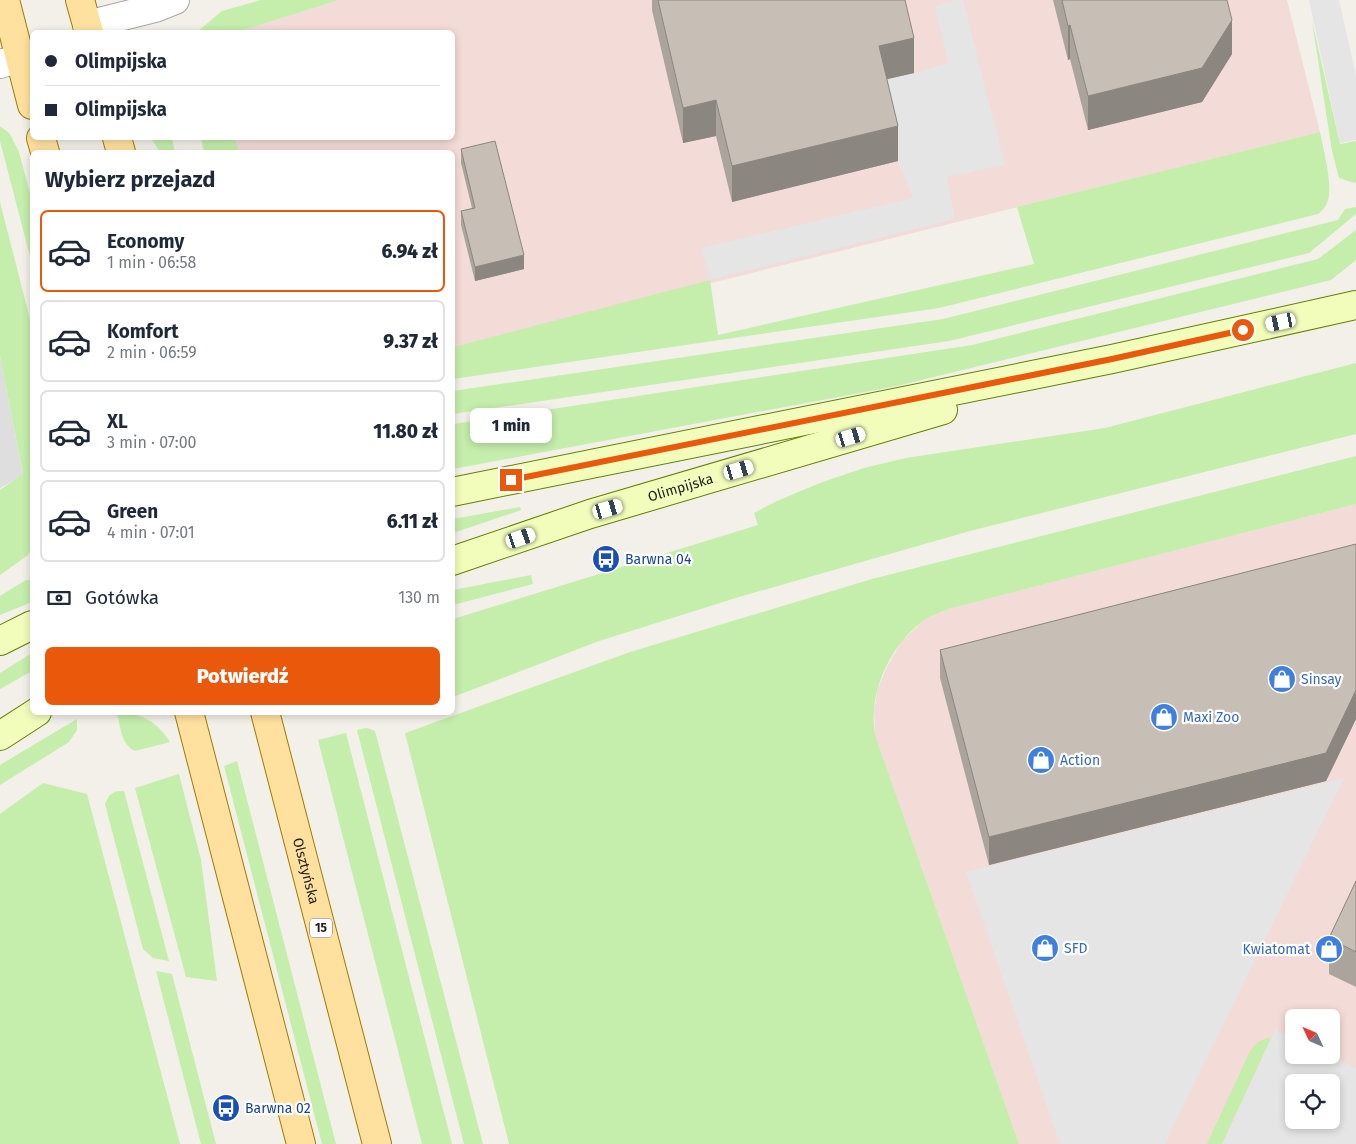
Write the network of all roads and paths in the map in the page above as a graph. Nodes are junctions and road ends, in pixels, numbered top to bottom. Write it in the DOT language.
graph roads {
  1 [pos="5,0"];
  2 [pos="175,0"];
  3 [pos="85,19"];
  4 [pos="10,61"];
  5 [pos="30,101"];
  6 [pos="1356,305"];
  7 [pos="1112,359"];
  8 [pos="455,491"];
  9 [pos="455,561"];
  10 [pos="30,626"];
  11 [pos="0,641"];
  12 [pos="32,715"];
  13 [pos="190,715"];
  14 [pos="266,715"];
  15 [pos="0,736"];
  16 [pos="301,1144"];
  17 [pos="377,1144"];
  1 -- 4 [label="main road"];
  2 -- 3 [label="street"];
  4 -- 5 [label="main road"];
  6 -- 7 [label="main road, Olimpijska"];
  7 -- 8 [label="main road, Olimpijska"];
  7 -- 9 [label="main road, Olimpijska"];
  10 -- 11 [label="main road"];
  12 -- 15 [label="main road"];
  13 -- 16 [label="main road"];
  14 -- 17 [label="main road, Olsztyńska / 15"];
}
